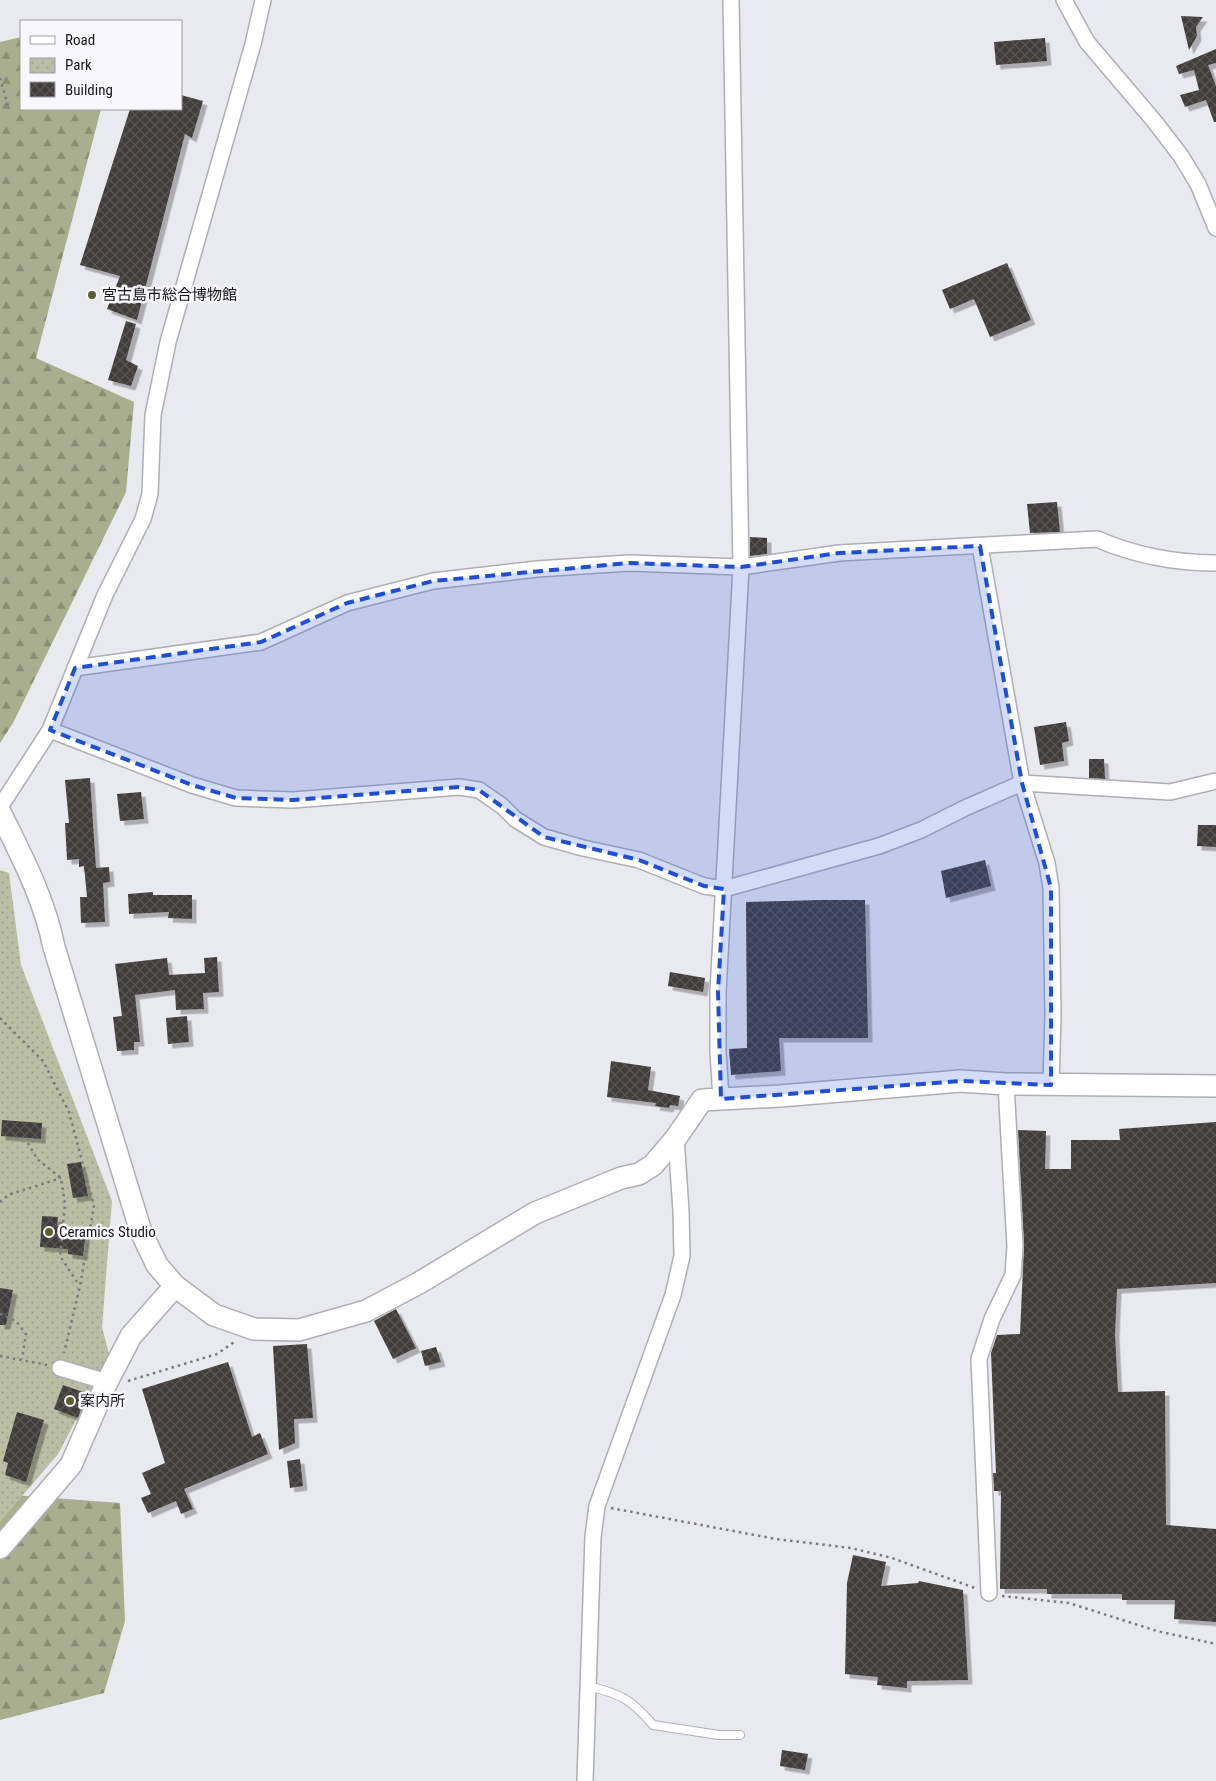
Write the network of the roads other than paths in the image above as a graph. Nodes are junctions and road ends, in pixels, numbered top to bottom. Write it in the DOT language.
graph roads {
  1 [pos="263,0"];
  2 [pos="731,0"];
  3 [pos="1064,0"];
  4 [pos="1216,228"];
  5 [pos="980,546"];
  6 [pos="1216,564"];
  7 [pos="741,567"];
  8 [pos="75,668"];
  9 [pos="50,730"];
  10 [pos="1216,781"];
  11 [pos="1022,783"];
  12 [pos="0,807"];
  13 [pos="0,812"];
  14 [pos="724,889"];
  15 [pos="1006,1084"];
  16 [pos="1051,1085"];
  17 [pos="1216,1086"];
  18 [pos="721,1099"];
  19 [pos="676,1138"];
  20 [pos="175,1286"];
  21 [pos="60,1368"];
  22 [pos="107,1382"];
  23 [pos="0,1548"];
  24 [pos="990,1593"];
  25 [pos="588,1686"];
  26 [pos="740,1735"];
  27 [pos="585,1781"];
  1 -- 8 [label="street"];
  2 -- 7 [label="street"];
  3 -- 4 [label="street"];
  5 -- 6 [label="street"];
  5 -- 7 [label="street"];
  5 -- 11 [label="street"];
  7 -- 8 [label="street"];
  7 -- 14 [label="street"];
  8 -- 9 [label="street"];
  9 -- 12 [label="street"];
  9 -- 14 [label="street"];
  10 -- 11 [label="street"];
  11 -- 14 [label="street"];
  11 -- 16 [label="street"];
  13 -- 20 [label="street"];
  14 -- 18 [label="street"];
  15 -- 16 [label="street"];
  15 -- 18 [label="street"];
  15 -- 24 [label="street"];
  16 -- 17 [label="street"];
  18 -- 19 [label="street"];
  19 -- 20 [label="street"];
  19 -- 25 [label="street"];
  20 -- 22 [label="street"];
  21 -- 22 [label="street"];
  22 -- 23 [label="street"];
  25 -- 26 [label="lane"];
  25 -- 27 [label="street"];
}
